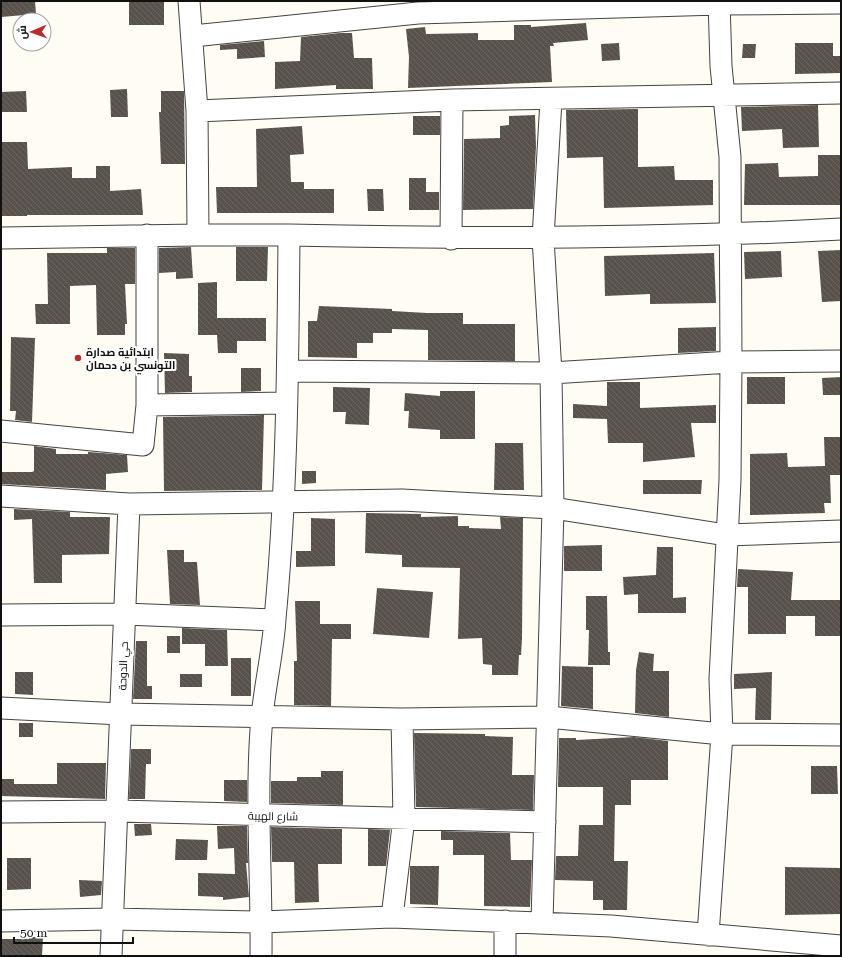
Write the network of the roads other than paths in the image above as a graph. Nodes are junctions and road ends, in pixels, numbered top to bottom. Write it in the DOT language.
graph roads {
  1 [pos="189,1"];
  2 [pos="719,3"];
  3 [pos="841,3"];
  4 [pos="193,36"];
  5 [pos="841,93"];
  6 [pos="724,95"];
  7 [pos="452,100"];
  8 [pos="551,100"];
  9 [pos="197,111"];
  10 [pos="841,229"];
  11 [pos="147,235"];
  12 [pos="198,235"];
  13 [pos="289,235"];
  14 [pos="731,235"];
  15 [pos="1,238"];
  16 [pos="542,238"];
  17 [pos="451,239"];
  18 [pos="732,362"];
  19 [pos="841,362"];
  20 [pos="288,371"];
  21 [pos="551,372"];
  22 [pos="286,403"];
  23 [pos="147,405"];
  24 [pos="1,431"];
  25 [pos="1,496"];
  26 [pos="283,501"];
  27 [pos="129,504"];
  28 [pos="553,508"];
  29 [pos="841,532"];
  30 [pos="726,535"];
  31 [pos="125,614"];
  32 [pos="1,615"];
  33 [pos="275,620"];
  34 [pos="1,708"];
  35 [pos="121,714"];
  36 [pos="262,716"];
  37 [pos="548,717"];
  38 [pos="402,719"];
  39 [pos="722,734"];
  40 [pos="841,735"];
  41 [pos="118,811"];
  42 [pos="1,812"];
  43 [pos="258,816"];
  44 [pos="404,818"];
  45 [pos="545,822"];
  46 [pos="392,917"];
  47 [pos="112,919"];
  48 [pos="1,921"];
  49 [pos="505,921"];
  50 [pos="261,922"];
  51 [pos="542,923"];
  52 [pos="708,935"];
  53 [pos="841,946"];
  54 [pos="111,956"];
  55 [pos="261,956"];
  56 [pos="506,956"];
  1 -- 4 [label="street"];
  2 -- 3 [label="street"];
  2 -- 4 [label="street"];
  2 -- 6 [label="street"];
  4 -- 9 [label="street"];
  5 -- 6 [label="street"];
  6 -- 8 [label="street"];
  6 -- 14 [label="street"];
  7 -- 8 [label="street"];
  7 -- 9 [label="street"];
  7 -- 17 [label="street"];
  8 -- 16 [label="street"];
  9 -- 12 [label="street"];
  10 -- 14 [label="street"];
  11 -- 12 [label="street"];
  11 -- 15 [label="street"];
  11 -- 23 [label="street"];
  12 -- 13 [label="street"];
  13 -- 17 [label="street"];
  13 -- 20 [label="street"];
  14 -- 16 [label="street"];
  14 -- 18 [label="street"];
  16 -- 17 [label="street"];
  16 -- 21 [label="street"];
  18 -- 19 [label="street"];
  18 -- 21 [label="street"];
  18 -- 30 [label="street"];
  20 -- 21 [label="street"];
  20 -- 22 [label="street"];
  21 -- 28 [label="street"];
  22 -- 23 [label="street"];
  22 -- 26 [label="street"];
  23 -- 24 [label="street"];
  25 -- 27 [label="street"];
  26 -- 27 [label="street"];
  26 -- 28 [label="street"];
  26 -- 33 [label="street"];
  27 -- 31 [label="street, حي الدوحة"];
  28 -- 30 [label="street"];
  28 -- 37 [label="street"];
  29 -- 30 [label="street"];
  30 -- 39 [label="street"];
  31 -- 32 [label="street"];
  31 -- 33 [label="street"];
  31 -- 35 [label="street, حي الدوحة"];
  33 -- 36 [label="street"];
  34 -- 35 [label="street"];
  35 -- 36 [label="street"];
  35 -- 41 [label="street, حي الدوحة"];
  36 -- 38 [label="street"];
  36 -- 43 [label="street"];
  37 -- 38 [label="street"];
  37 -- 39 [label="street"];
  37 -- 45 [label="street"];
  38 -- 44 [label="street"];
  39 -- 40 [label="street"];
  39 -- 52 [label="street"];
  41 -- 42 [label="street, شارع الهيبة"];
  41 -- 43 [label="street, شارع الهيبة"];
  41 -- 47 [label="street, حي الدوحة"];
  43 -- 44 [label="street, شارع الهيبة"];
  43 -- 50 [label="street"];
  44 -- 45 [label="street, شارع الهيبة"];
  44 -- 46 [label="street"];
  45 -- 51 [label="street"];
  46 -- 49 [label="street"];
  46 -- 50 [label="street"];
  47 -- 48 [label="street"];
  47 -- 50 [label="street"];
  47 -- 54 [label="street, حي الدوحة"];
  49 -- 51 [label="street"];
  49 -- 56 [label="street"];
  50 -- 55 [label="street"];
  51 -- 52 [label="street"];
  52 -- 53 [label="street"];
}
